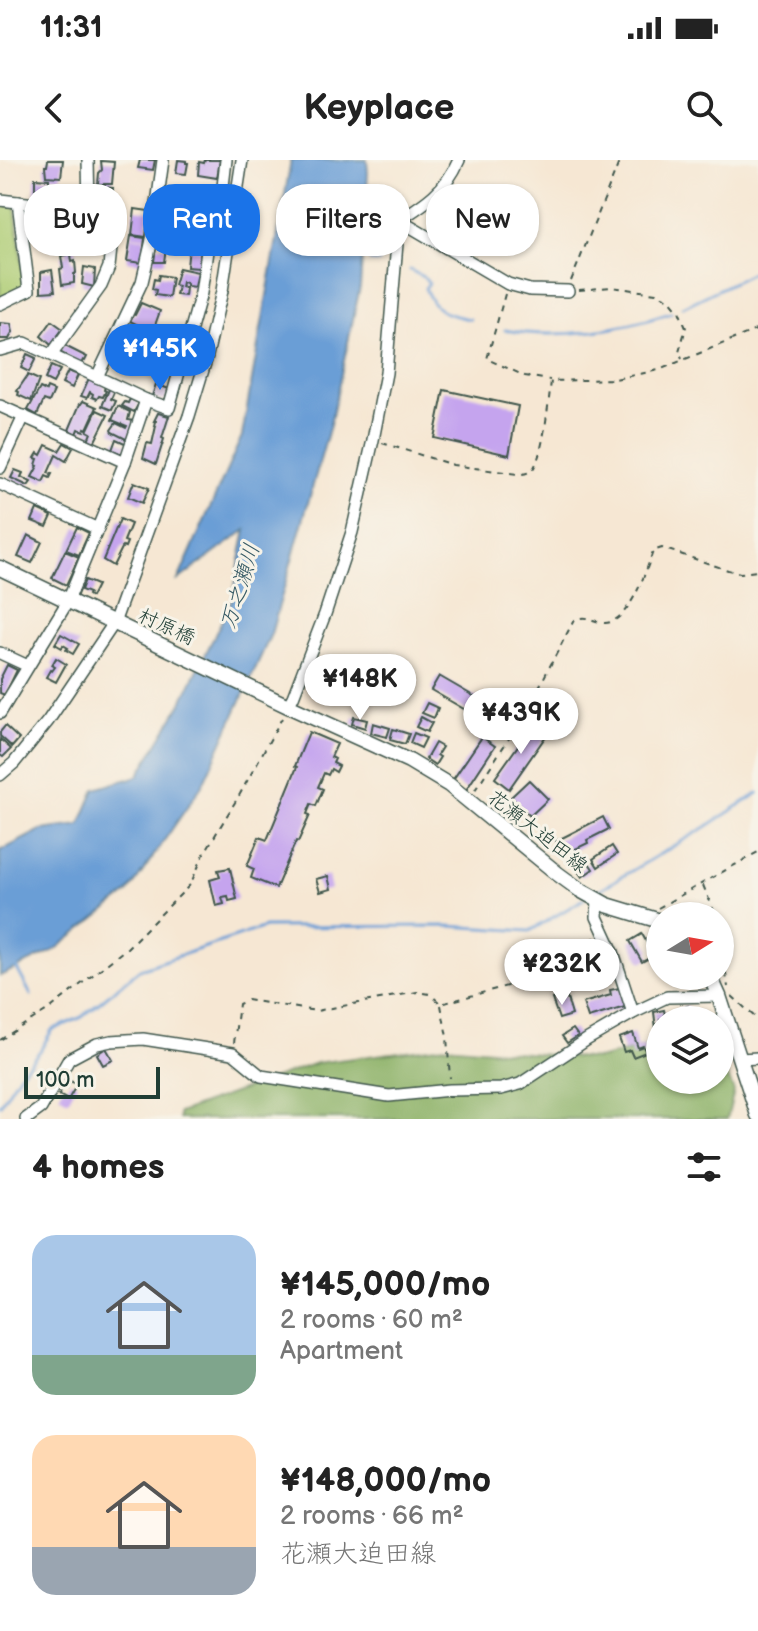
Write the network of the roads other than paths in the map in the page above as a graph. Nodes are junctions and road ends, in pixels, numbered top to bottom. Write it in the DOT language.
graph roads {
  1 [pos="88,160"];
  2 [pos="163,160"];
  3 [pos="226,160"];
  4 [pos="242,160"];
  5 [pos="459,160"];
  6 [pos="88,184"];
  7 [pos="160,184"];
  8 [pos="223,184"];
  9 [pos="0,200"];
  10 [pos="18,202"];
  11 [pos="24,203"];
  12 [pos="410,213"];
  13 [pos="410,226"];
  14 [pos="110,256"];
  15 [pos="148,256"];
  16 [pos="206,256"];
  17 [pos="396,256"];
  18 [pos="568,291"];
  19 [pos="0,304"];
  20 [pos="0,350"];
  21 [pos="52,354"];
  22 [pos="97,377"];
  23 [pos="146,400"];
  24 [pos="0,406"];
  25 [pos="24,416"];
  26 [pos="125,462"];
  27 [pos="0,468"];
  28 [pos="0,484"];
  29 [pos="98,529"];
  30 [pos="0,568"];
  31 [pos="68,601"];
  32 [pos="117,624"];
  33 [pos="0,653"];
  34 [pos="28,666"];
  35 [pos="286,705"];
  36 [pos="0,713"];
  37 [pos="0,775"];
  38 [pos="598,901"];
  39 [pos="646,916"];
  40 [pos="716,990"];
  41 [pos="719,996"];
  42 [pos="633,1013"];
  43 [pos="758,1058"];
  44 [pos="739,1059"];
  45 [pos="758,1115"];
  46 [pos="26,1119"];
  1 -- 6 [label="street"];
  2 -- 7 [label="street"];
  3 -- 8 [label="street"];
  4 -- 32 [label="street"];
  5 -- 12 [label="street"];
  9 -- 10 [label="street"];
  10 -- 11 [label="street"];
  10 -- 19 [label="street"];
  13 -- 18 [label="street"];
  14 -- 21 [label="street"];
  15 -- 22 [label="street"];
  16 -- 23 [label="street"];
  17 -- 35 [label="street"];
  20 -- 21 [label="street"];
  21 -- 22 [label="street"];
  22 -- 23 [label="street"];
  23 -- 26 [label="street"];
  24 -- 25 [label="street"];
  25 -- 26 [label="street"];
  25 -- 27 [label="street"];
  26 -- 29 [label="street"];
  28 -- 29 [label="street"];
  29 -- 31 [label="street"];
  30 -- 31 [label="street, 村原橋"];
  31 -- 32 [label="street, 村原橋"];
  31 -- 34 [label="street"];
  32 -- 35 [label="street, 村原橋"];
  32 -- 37 [label="street"];
  33 -- 34 [label="street"];
  34 -- 36 [label="street"];
  35 -- 38 [label="street, 花瀬大迫田線"];
  38 -- 39 [label="street, 花瀬大迫田線"];
  38 -- 42 [label="street"];
  40 -- 41 [label="street"];
  41 -- 42 [label="street"];
  41 -- 44 [label="street"];
  42 -- 46 [label="street"];
  43 -- 44 [label="street"];
  44 -- 45 [label="street"];
}
